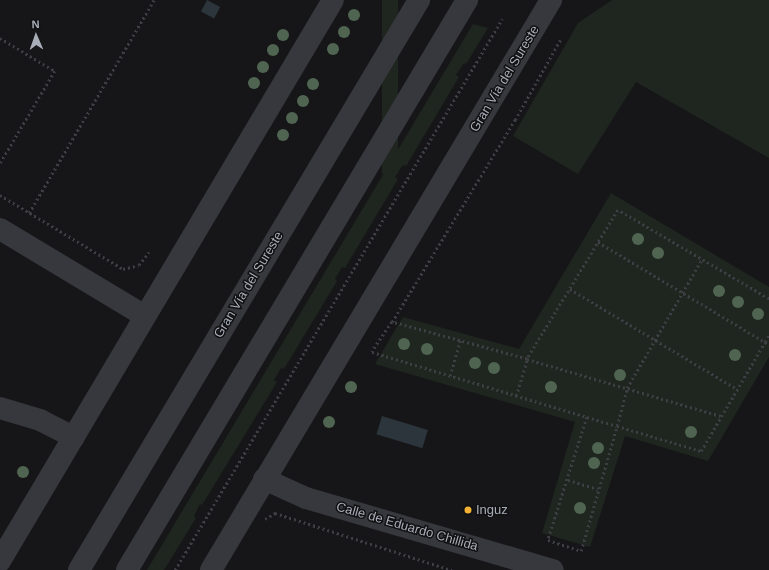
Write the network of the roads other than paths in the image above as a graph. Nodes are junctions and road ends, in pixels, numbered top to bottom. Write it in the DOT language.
graph roads {
  1 [pos="333,0"];
  2 [pos="419,0"];
  3 [pos="467,0"];
  4 [pos="551,0"];
  5 [pos="0,229"];
  6 [pos="145,316"];
  7 [pos="0,408"];
  8 [pos="74,437"];
  9 [pos="264,479"];
  10 [pos="0,561"];
  11 [pos="79,570"];
  12 [pos="127,570"];
  13 [pos="211,570"];
  14 [pos="553,570"];
  1 -- 6 [label="street"];
  2 -- 11 [label="street, Gran Vía del Sureste"];
  3 -- 12 [label="street"];
  4 -- 9 [label="street, Gran Vía del Sureste"];
  5 -- 6 [label="street"];
  6 -- 8 [label="street"];
  7 -- 8 [label="street"];
  8 -- 10 [label="street"];
  9 -- 13 [label="street, Gran Vía del Sureste"];
  9 -- 14 [label="street, Calle de Eduardo Chillida"];
}
